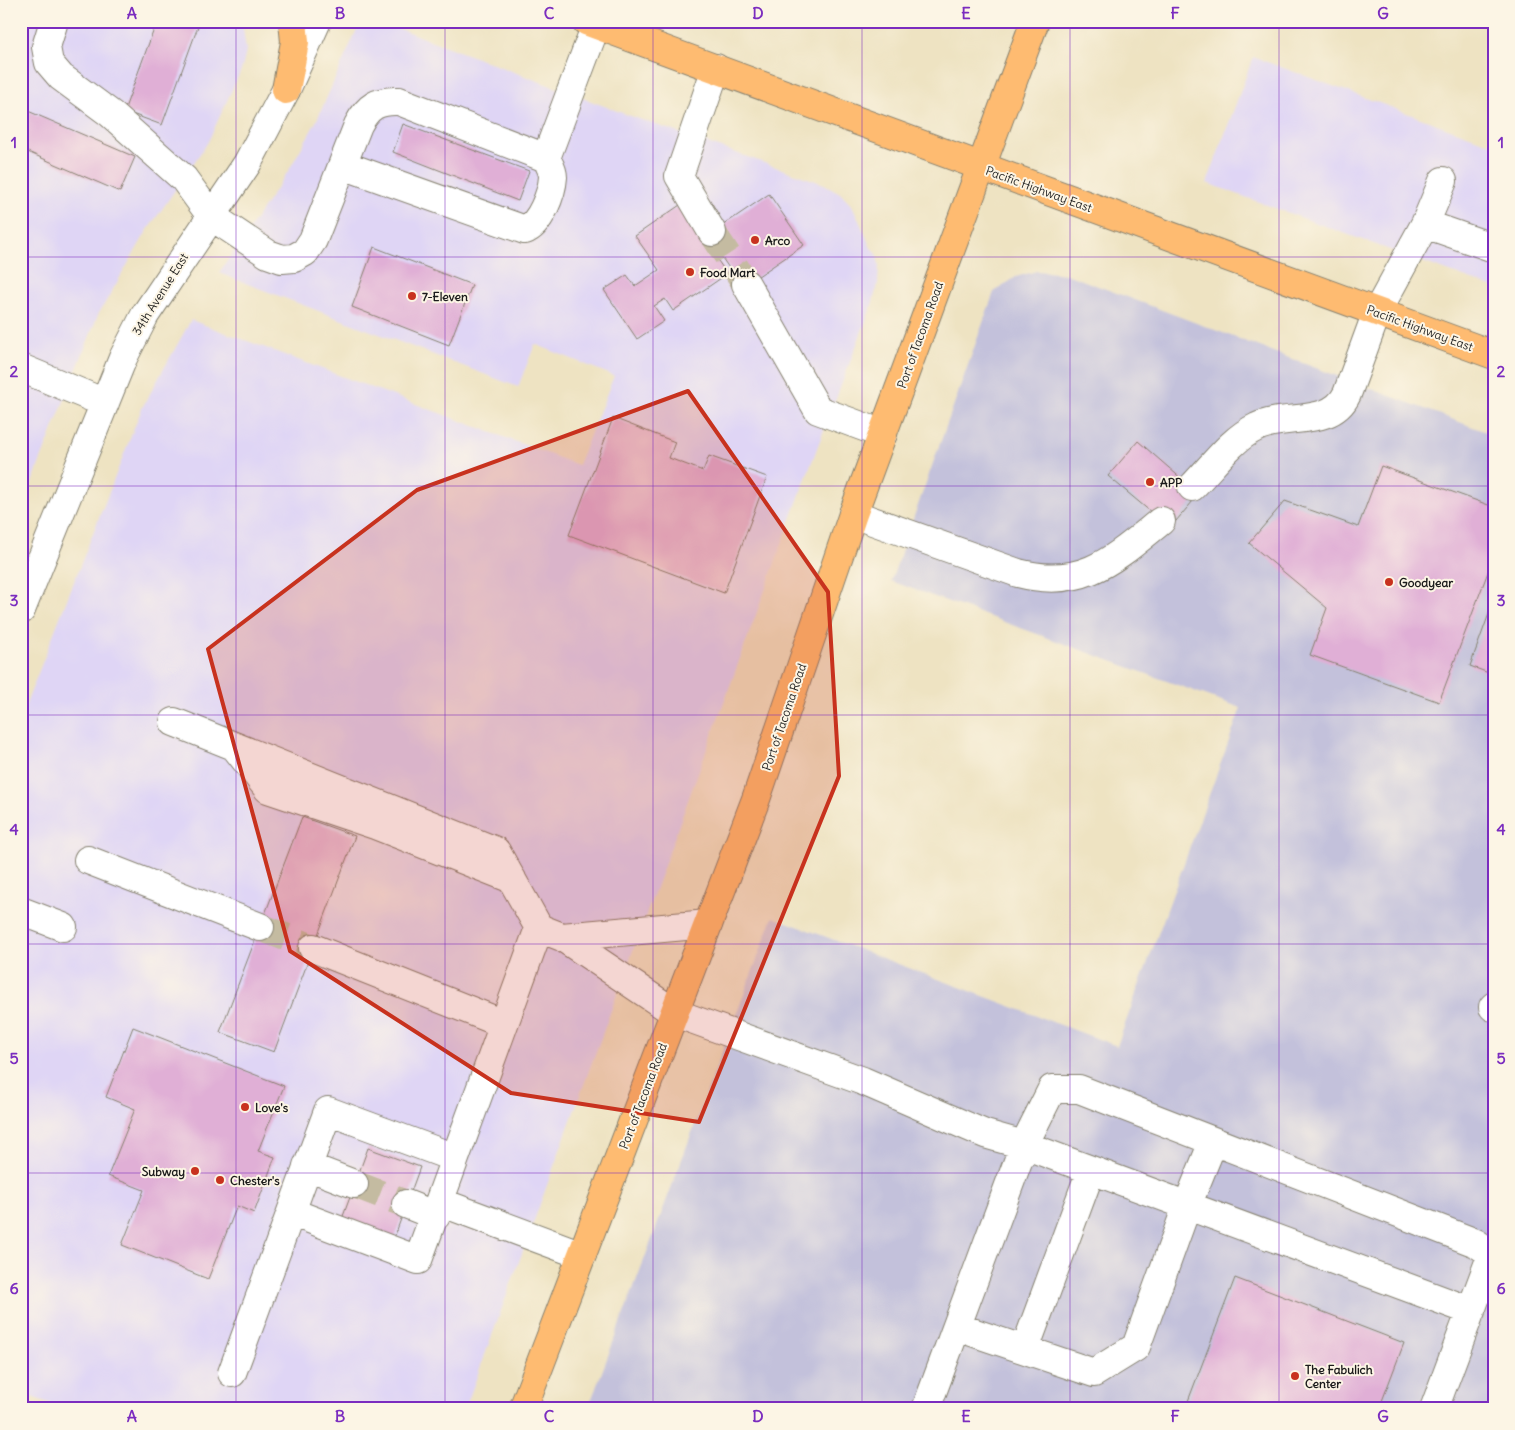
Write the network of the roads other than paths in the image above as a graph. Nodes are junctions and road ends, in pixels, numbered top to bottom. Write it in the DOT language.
graph roads {
  1 [pos="54,21"];
  2 [pos="293,21"];
  3 [pos="317,21"];
  4 [pos="1035,21"];
  5 [pos="591,23"];
  6 [pos="716,68"];
  7 [pos="286,90"];
  8 [pos="546,158"];
  9 [pos="343,165"];
  10 [pos="982,168"];
  11 [pos="1443,181"];
  12 [pos="211,216"];
  13 [pos="1425,224"];
  14 [pos="712,232"];
  15 [pos="1494,248"];
  16 [pos="746,284"];
  17 [pos="1377,312"];
  18 [pos="1494,355"];
  19 [pos="21,368"];
  20 [pos="105,403"];
  21 [pos="883,434"];
  22 [pos="1192,487"];
  23 [pos="854,514"];
  24 [pos="1161,521"];
  25 [pos="21,610"];
  26 [pos="174,722"];
  27 [pos="88,860"];
  28 [pos="21,911"];
  29 [pos="708,924"];
  30 [pos="260,926"];
  31 [pos="63,927"];
  32 [pos="551,933"];
  33 [pos="313,948"];
  34 [pos="675,1013"];
  35 [pos="504,1024"];
  36 [pos="1213,1142"];
  37 [pos="1024,1145"];
  38 [pos="455,1158"];
  39 [pos="307,1166"];
  40 [pos="1091,1170"];
  41 [pos="354,1184"];
  42 [pos="406,1204"];
  43 [pos="1188,1206"];
  44 [pos="438,1209"];
  45 [pos="291,1212"];
  46 [pos="582,1255"];
  47 [pos="1470,1311"];
  48 [pos="957,1326"];
  49 [pos="1025,1349"];
  50 [pos="232,1373"];
  51 [pos="523,1409"];
  52 [pos="926,1409"];
  53 [pos="1434,1409"];
  1 -- 12 [label="street"];
  2 -- 7 [label="main road"];
  3 -- 7 [label="street, 34th Avenue East"];
  4 -- 10 [label="main road, Port of Tacoma Road"];
  5 -- 6 [label="main road, Pacific Highway East"];
  5 -- 8 [label="street"];
  6 -- 10 [label="main road, Pacific Highway East"];
  6 -- 14 [label="street"];
  7 -- 12 [label="street, 34th Avenue East"];
  8 -- 9 [label="street"];
  8 -- 9 [label="street"];
  9 -- 12 [label="street"];
  10 -- 17 [label="main road, Pacific Highway East"];
  10 -- 21 [label="main road, Port of Tacoma Road"];
  11 -- 13 [label="street"];
  12 -- 20 [label="street, 34th Avenue East"];
  13 -- 15 [label="street"];
  13 -- 17 [label="street"];
  16 -- 21 [label="street"];
  17 -- 18 [label="main road, Pacific Highway East"];
  17 -- 22 [label="street"];
  19 -- 20 [label="street"];
  20 -- 25 [label="street, 34th Avenue East"];
  21 -- 23 [label="main road, Port of Tacoma Road"];
  23 -- 24 [label="street"];
  23 -- 29 [label="main road, Port of Tacoma Road"];
  26 -- 32 [label="street"];
  27 -- 30 [label="street"];
  28 -- 31 [label="street"];
  29 -- 32 [label="street"];
  29 -- 34 [label="main road, Port of Tacoma Road"];
  32 -- 34 [label="street"];
  32 -- 35 [label="street"];
  33 -- 35 [label="street"];
  34 -- 37 [label="street"];
  34 -- 46 [label="main road, Port of Tacoma Road"];
  35 -- 38 [label="street"];
  36 -- 37 [label="street"];
  36 -- 43 [label="street"];
  36 -- 47 [label="street"];
  37 -- 40 [label="street"];
  37 -- 48 [label="street"];
  38 -- 39 [label="street"];
  38 -- 44 [label="street"];
  39 -- 41 [label="street"];
  39 -- 45 [label="street"];
  40 -- 43 [label="street"];
  40 -- 49 [label="street"];
  42 -- 44 [label="street"];
  43 -- 47 [label="street"];
  43 -- 49 [label="street"];
  44 -- 45 [label="street"];
  44 -- 46 [label="street"];
  45 -- 50 [label="street"];
  46 -- 51 [label="main road, Port of Tacoma Road"];
  47 -- 53 [label="street"];
  48 -- 49 [label="street"];
  48 -- 52 [label="street"];
}
